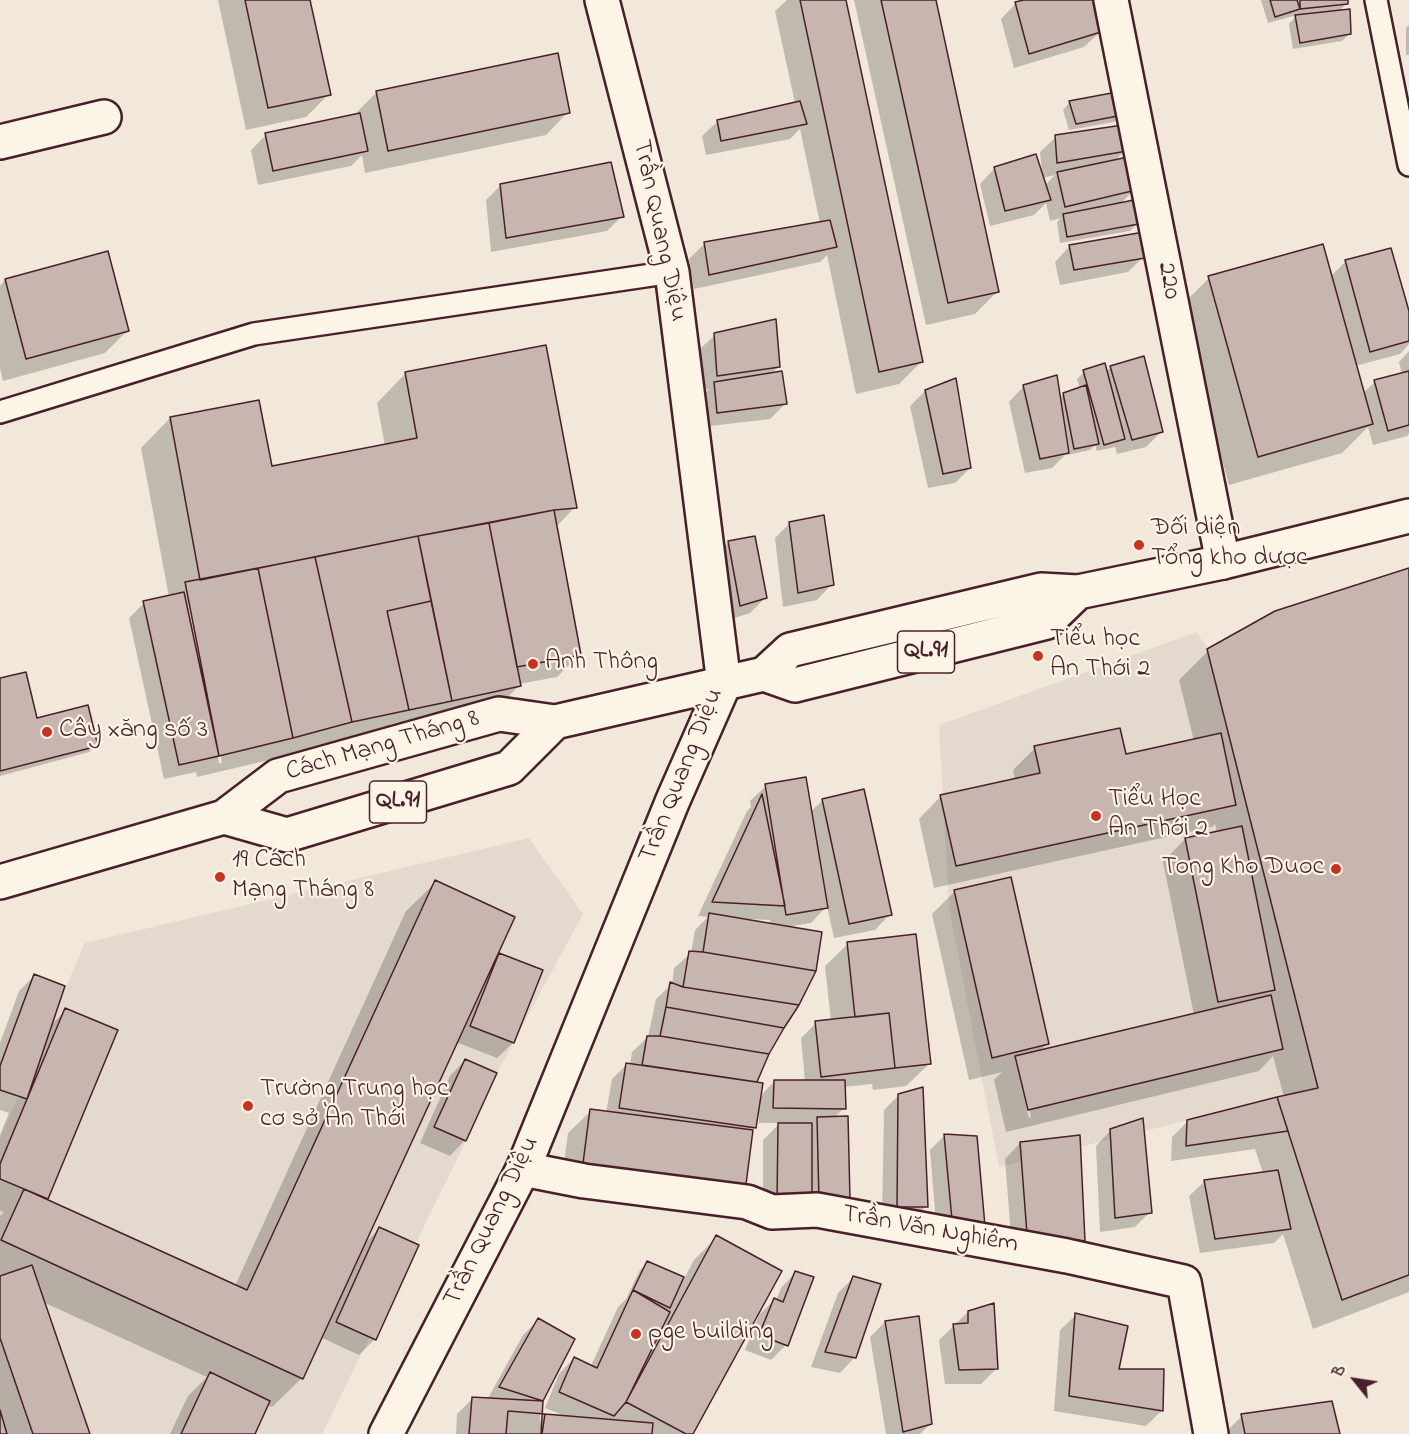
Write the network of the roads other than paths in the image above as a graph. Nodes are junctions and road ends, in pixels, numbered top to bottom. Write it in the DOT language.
graph roads {
  1 [pos="602,0"];
  2 [pos="1111,0"];
  3 [pos="1376,0"];
  4 [pos="104,117"];
  5 [pos="0,142"];
  6 [pos="1409,165"];
  7 [pos="672,272"];
  8 [pos="0,412"];
  9 [pos="1409,516"];
  10 [pos="1223,562"];
  11 [pos="724,684"];
  12 [pos="555,722"];
  13 [pos="224,818"];
  14 [pos="0,882"];
  15 [pos="523,1169"];
  16 [pos="386,1434"];
  17 [pos="1211,1434"];
  1 -- 7 [label="main road, Trần Quang Diệu"];
  2 -- 10 [label="main road, 220"];
  3 -- 6 [label="lane"];
  4 -- 5 [label="main road"];
  7 -- 8 [label="lane"];
  7 -- 11 [label="main road, Trần Quang Diệu"];
  9 -- 10 [label="main road, Cách Mạng Tháng 8 / QL.91"];
  10 -- 11 [label="main road, Cách Mạng Tháng 8 / QL.91"];
  11 -- 12 [label="main road, Cách Mạng Tháng 8 / QL.91"];
  11 -- 15 [label="main road, Trần Quang Diệu"];
  12 -- 13 [label="main road, Cách Mạng Tháng 8 / QL.91"];
  12 -- 13 [label="main road, QL.91"];
  13 -- 14 [label="main road, Cách Mạng Tháng 8 / QL.91"];
  15 -- 16 [label="main road, Trần Quang Diệu"];
  15 -- 17 [label="main road, Trần Văn Nghiêm"];
}
